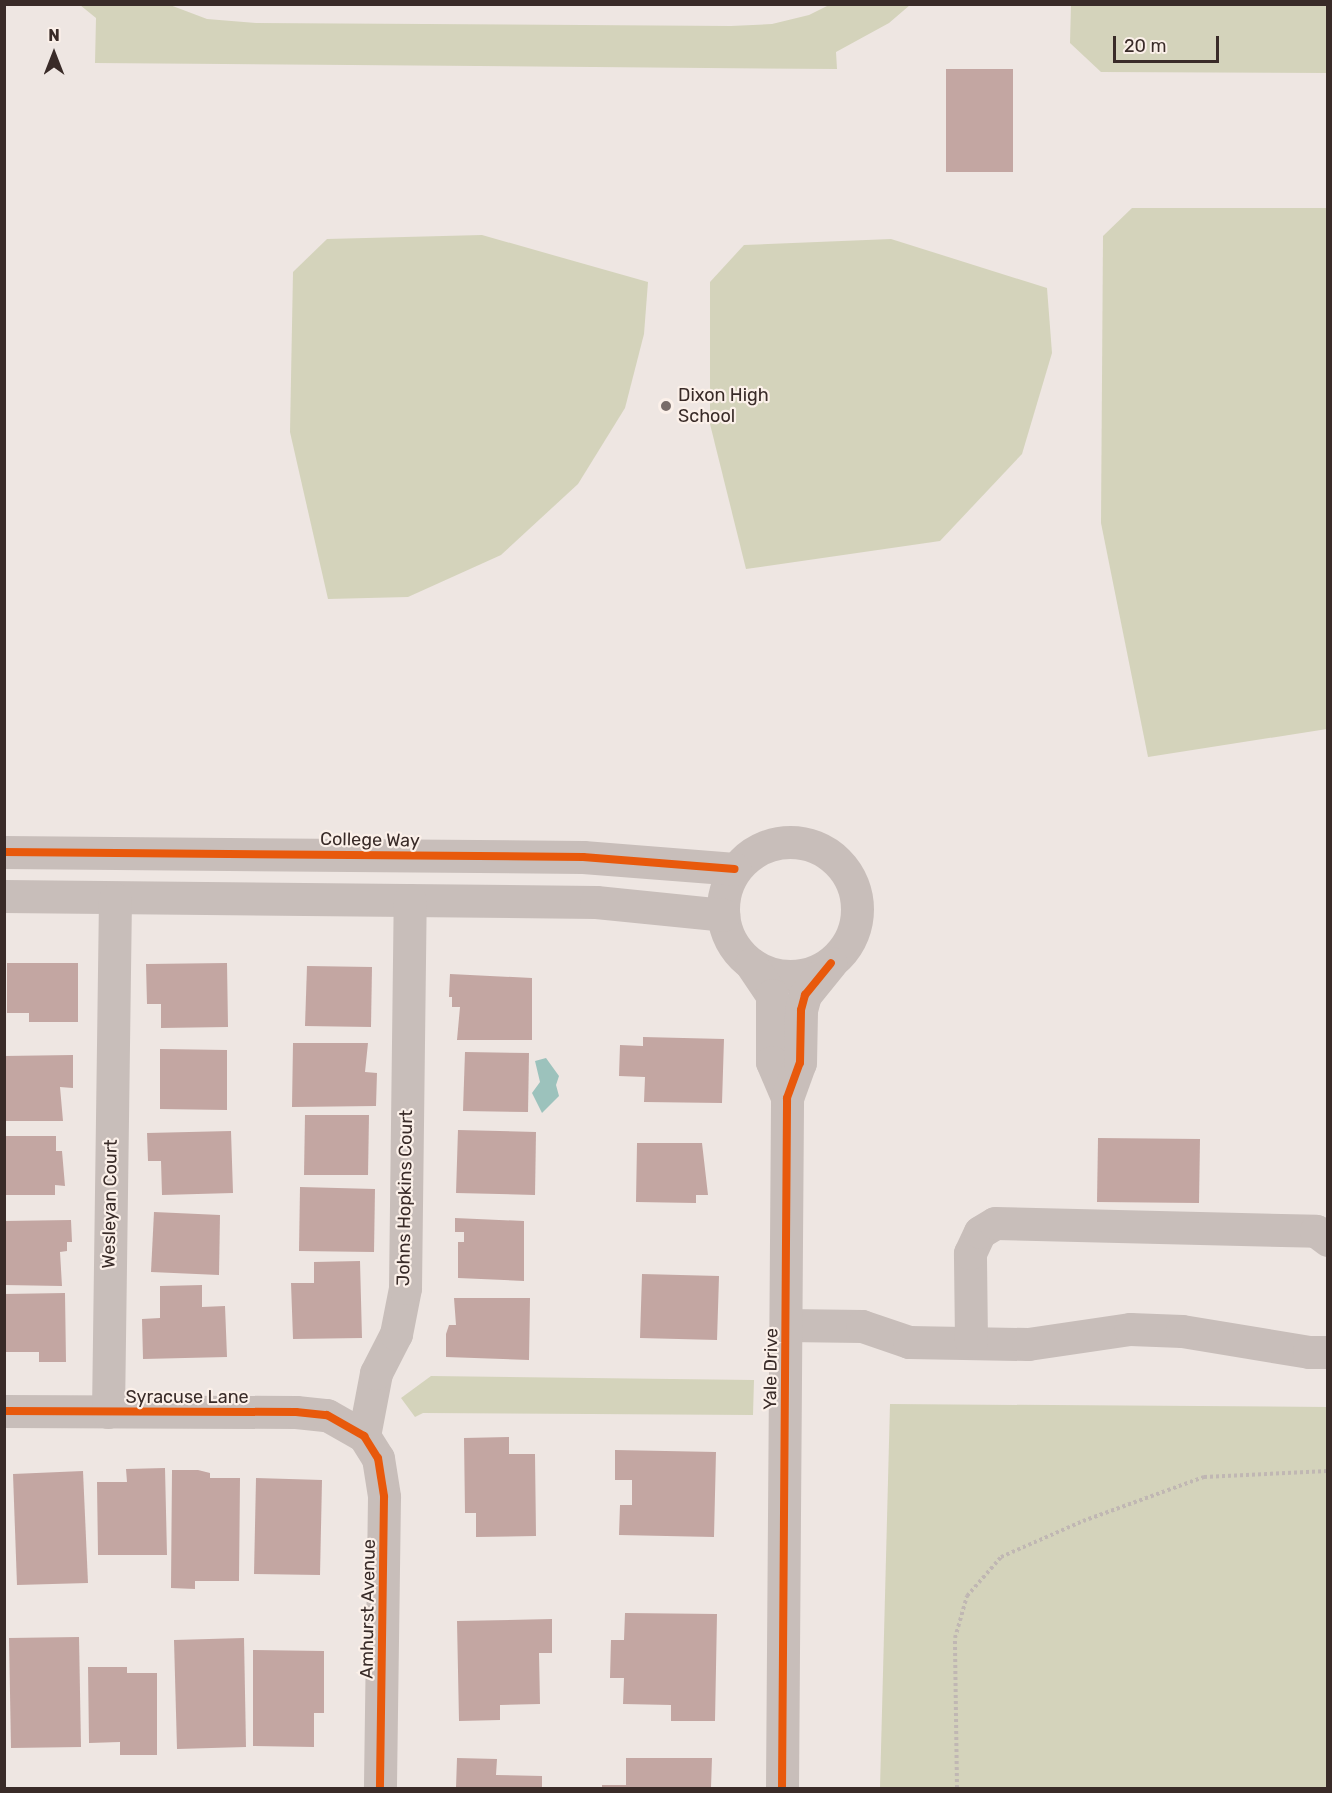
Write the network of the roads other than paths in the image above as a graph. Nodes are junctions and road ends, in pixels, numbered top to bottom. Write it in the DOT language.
graph roads {
  1 [pos="4,852"];
  2 [pos="735,869"];
  3 [pos="4,896"];
  4 [pos="114,898"];
  5 [pos="410,900"];
  6 [pos="723,915"];
  7 [pos="831,963"];
  8 [pos="751,964"];
  9 [pos="787,1098"];
  10 [pos="1328,1240"];
  11 [pos="786,1325"];
  12 [pos="971,1341"];
  13 [pos="1328,1352"];
  14 [pos="4,1411"];
  15 [pos="108,1412"];
  16 [pos="364,1436"];
  17 [pos="380,1788"];
  18 [pos="782,1788"];
  1 -- 2 [label="street, College Way"];
  2 -- 6 [label="street"];
  2 -- 7 [label="street"];
  3 -- 4 [label="street"];
  4 -- 5 [label="street"];
  4 -- 15 [label="street, Wesleyan Court"];
  5 -- 6 [label="street"];
  5 -- 16 [label="street, Johns Hopkins Court"];
  6 -- 8 [label="street"];
  7 -- 8 [label="street"];
  7 -- 9 [label="street, Yale Drive"];
  8 -- 9 [label="street, Yale Drive"];
  9 -- 11 [label="street, Yale Drive"];
  10 -- 12 [label="street"];
  11 -- 12 [label="street"];
  11 -- 18 [label="street, Yale Drive"];
  12 -- 13 [label="street"];
  14 -- 15 [label="street, Syracuse Lane"];
  15 -- 16 [label="street, Syracuse Lane"];
  16 -- 17 [label="street, Amhurst Avenue"];
}
